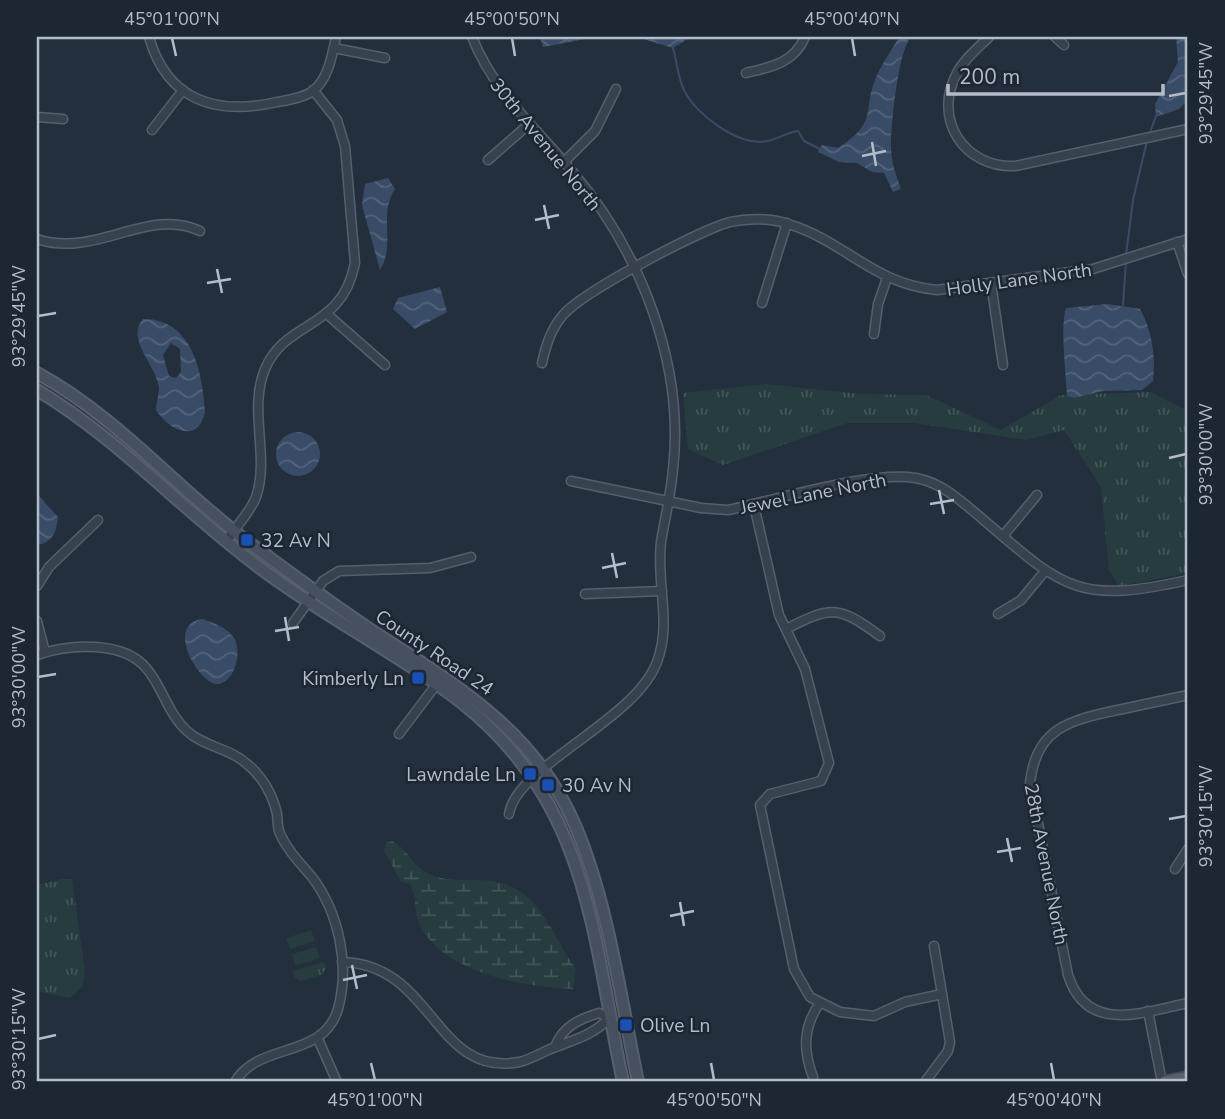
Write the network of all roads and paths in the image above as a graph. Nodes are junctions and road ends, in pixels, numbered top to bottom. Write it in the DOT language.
graph roads {
  1 [pos="149,37"];
  2 [pos="336,37"];
  3 [pos="472,37"];
  4 [pos="805,37"];
  5 [pos="989,37"];
  6 [pos="1055,37"];
  7 [pos="1064,45"];
  8 [pos="334,48"];
  9 [pos="385,58"];
  10 [pos="746,73"];
  11 [pos="616,89"];
  12 [pos="183,90"];
  13 [pos="313,90"];
  14 [pos="37,117"];
  15 [pos="63,119"];
  16 [pos="528,125"];
  17 [pos="1188,129"];
  18 [pos="152,130"];
  19 [pos="488,160"];
  20 [pos="564,162"];
  21 [pos="786,223"];
  22 [pos="200,231"];
  23 [pos="37,239"];
  24 [pos="1188,239"];
  25 [pos="1177,243"];
  26 [pos="634,270"];
  27 [pos="1188,274"];
  28 [pos="887,278"];
  29 [pos="991,283"];
  30 [pos="762,303"];
  31 [pos="328,314"];
  32 [pos="874,334"];
  33 [pos="542,363"];
  34 [pos="385,365"];
  35 [pos="1003,365"];
  36 [pos="37,373"];
  37 [pos="37,390"];
  38 [pos="571,481"];
  39 [pos="1037,495"];
  40 [pos="668,502"];
  41 [pos="754,505"];
  42 [pos="98,520"];
  43 [pos="233,530"];
  44 [pos="1003,536"];
  45 [pos="226,542"];
  46 [pos="471,557"];
  47 [pos="1045,571"];
  48 [pos="1188,580"];
  49 [pos="37,586"];
  50 [pos="662,591"];
  51 [pos="315,592"];
  52 [pos="585,594"];
  53 [pos="307,603"];
  54 [pos="998,614"];
  55 [pos="37,621"];
  56 [pos="293,623"];
  57 [pos="786,629"];
  58 [pos="880,636"];
  59 [pos="41,653"];
  60 [pos="439,680"];
  61 [pos="1188,695"];
  62 [pos="399,734"];
  63 [pos="539,773"];
  64 [pos="509,814"];
  65 [pos="1188,849"];
  66 [pos="1175,869"];
  67 [pos="934,946"];
  68 [pos="342,962"];
  69 [pos="942,994"];
  70 [pos="1188,1003"];
  71 [pos="819,1004"];
  72 [pos="1148,1011"];
  73 [pos="624,1015"];
  74 [pos="609,1018"];
  75 [pos="318,1039"];
  76 [pos="555,1047"];
  77 [pos="813,1077"];
  78 [pos="1188,1077"];
  79 [pos="235,1082"];
  80 [pos="337,1082"];
  81 [pos="623,1082"];
  82 [pos="638,1082"];
  83 [pos="925,1082"];
  84 [pos="1164,1082"];
  1 -- 12 [label="street"];
  2 -- 8 [label="street"];
  3 -- 16 [label="street, 30th Avenue North"];
  4 -- 10 [label="street"];
  5 -- 17 [label="street"];
  6 -- 7 [label="street"];
  8 -- 9 [label="street"];
  8 -- 13 [label="street"];
  11 -- 20 [label="street"];
  12 -- 13 [label="street"];
  12 -- 18 [label="street"];
  13 -- 31 [label="street"];
  14 -- 15 [label="street"];
  16 -- 19 [label="street"];
  16 -- 20 [label="street, 30th Avenue North"];
  20 -- 26 [label="street, 30th Avenue North"];
  21 -- 26 [label="street, Holly Lane North"];
  21 -- 28 [label="street, Holly Lane North"];
  21 -- 30 [label="street"];
  22 -- 23 [label="street"];
  24 -- 25 [label="street, Holly Lane North"];
  25 -- 27 [label="street"];
  25 -- 29 [label="street, Holly Lane North"];
  26 -- 33 [label="street, Holly Lane North"];
  26 -- 40 [label="street, 30th Avenue North"];
  28 -- 29 [label="street, Holly Lane North"];
  28 -- 32 [label="street"];
  29 -- 35 [label="street"];
  31 -- 34 [label="street"];
  31 -- 43 [label="street"];
  36 -- 43 [label="street, County Road 24"];
  37 -- 45 [label="street, County Road 24"];
  38 -- 40 [label="street, Jewel Lane North"];
  39 -- 44 [label="street"];
  40 -- 41 [label="street, Jewel Lane North"];
  40 -- 50 [label="street, 30th Avenue North"];
  41 -- 44 [label="street, Jewel Lane North"];
  41 -- 57 [label="street"];
  42 -- 49 [label="street"];
  43 -- 45 [label="street"];
  43 -- 51 [label="street, County Road 24"];
  44 -- 47 [label="street, Jewel Lane North"];
  45 -- 53 [label="street, County Road 24"];
  46 -- 51 [label="street"];
  47 -- 48 [label="street, Jewel Lane North"];
  47 -- 54 [label="street"];
  50 -- 52 [label="street"];
  50 -- 63 [label="street, 30th Avenue North"];
  51 -- 53 [label="street"];
  51 -- 60 [label="street, County Road 24"];
  53 -- 56 [label="street"];
  53 -- 60 [label="street, County Road 24"];
  55 -- 59 [label="street"];
  57 -- 58 [label="street"];
  57 -- 71 [label="street"];
  59 -- 68 [label="street"];
  60 -- 62 [label="street"];
  60 -- 63 [label="street, County Road 24"];
  61 -- 72 [label="street, 28th Avenue North"];
  63 -- 64 [label="street, 30th Avenue North"];
  63 -- 73 [label="street, County Road 24"];
  63 -- 74 [label="street, County Road 24"];
  65 -- 66 [label="street"];
  67 -- 69 [label="street"];
  68 -- 75 [label="street"];
  68 -- 76 [label="street"];
  69 -- 71 [label="street"];
  69 -- 83 [label="street"];
  70 -- 72 [label="street"];
  71 -- 77 [label="street"];
  72 -- 84 [label="street"];
  73 -- 74 [label="street"];
  73 -- 82 [label="street, County Road 24"];
  74 -- 76 [label="street"];
  74 -- 76 [label="street"];
  74 -- 81 [label="street, County Road 24"];
  75 -- 79 [label="street"];
  75 -- 80 [label="street"];
  78 -- 84 [label="main road"];
}
